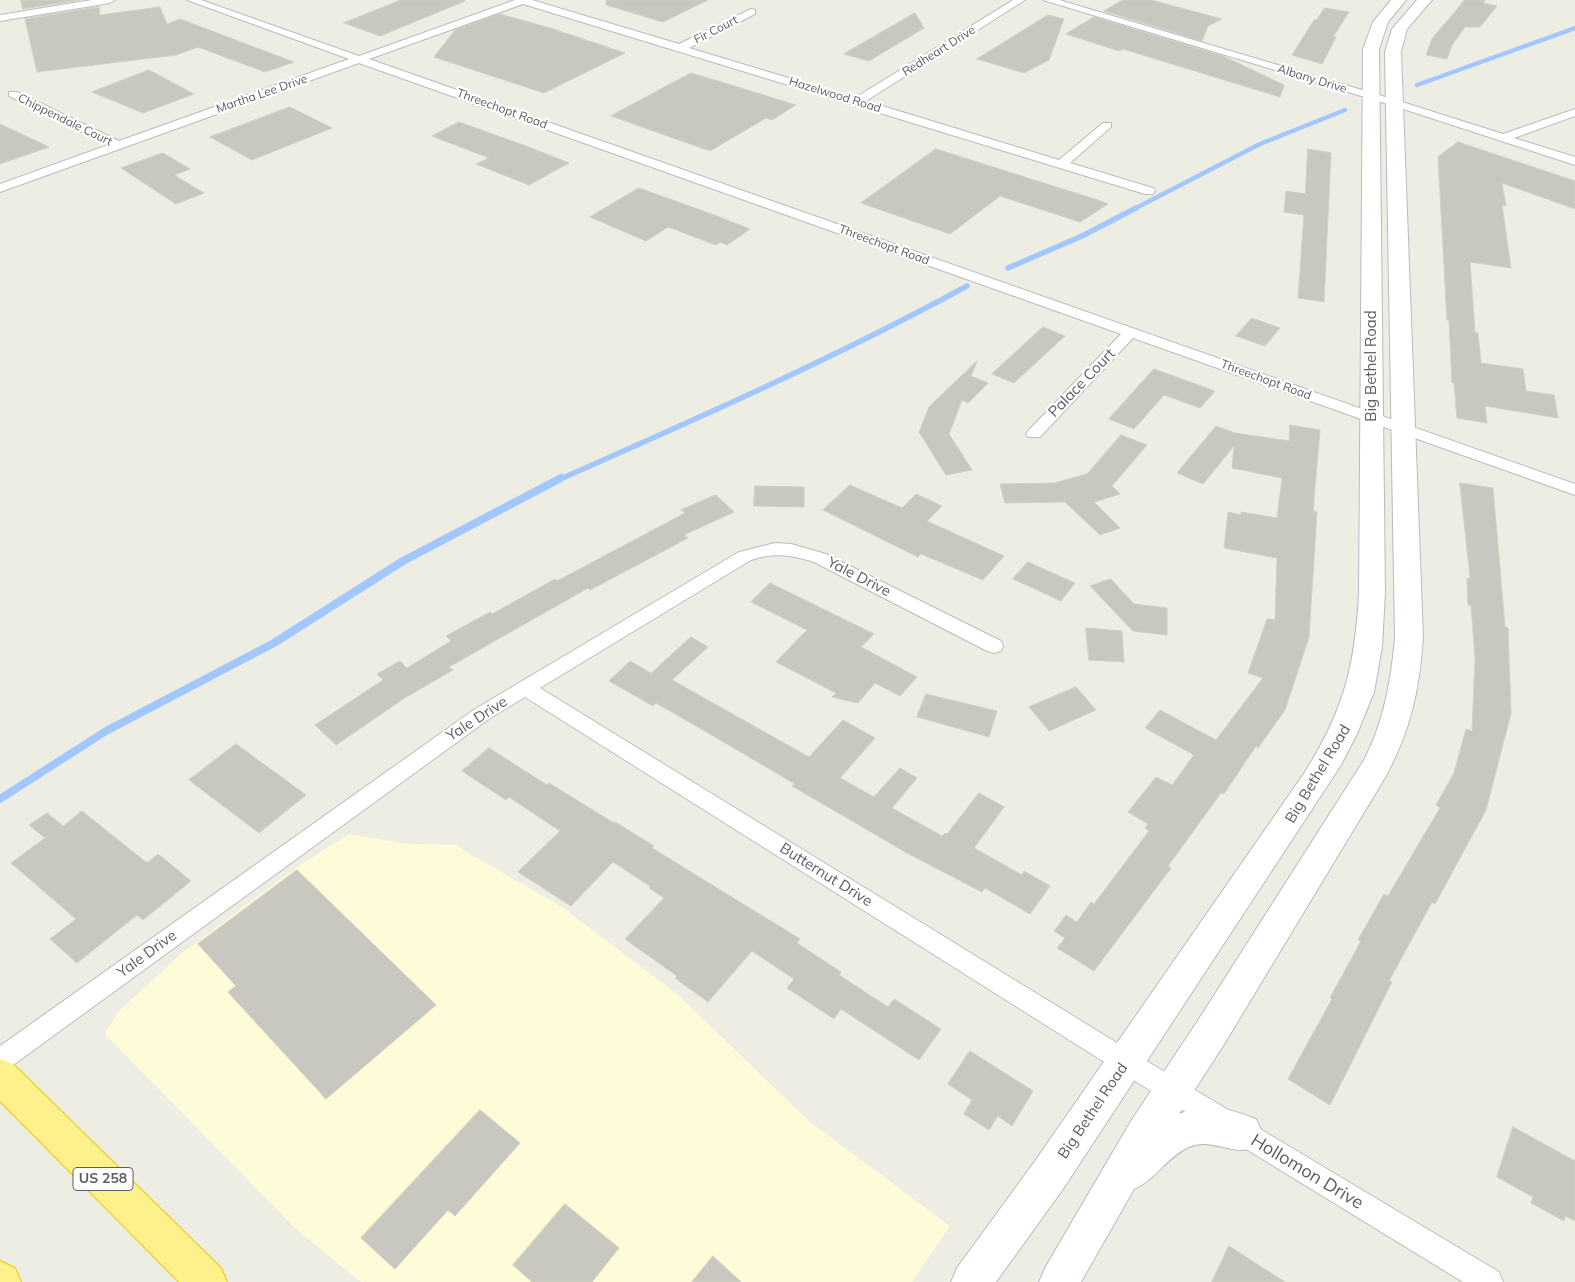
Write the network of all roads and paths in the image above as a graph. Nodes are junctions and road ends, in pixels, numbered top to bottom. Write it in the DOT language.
graph roads {
  1 [pos="110,0"];
  2 [pos="192,0"];
  3 [pos="523,0"];
  4 [pos="1020,0"];
  5 [pos="1048,0"];
  6 [pos="1409,3"];
  7 [pos="751,12"];
  8 [pos="0,18"];
  9 [pos="680,48"];
  10 [pos="361,60"];
  11 [pos="13,94"];
  12 [pos="1383,100"];
  13 [pos="858,101"];
  14 [pos="1575,112"];
  15 [pos="1106,125"];
  16 [pos="1505,137"];
  17 [pos="117,145"];
  18 [pos="1575,161"];
  19 [pos="1061,164"];
  20 [pos="0,188"];
  21 [pos="1148,191"];
  22 [pos="1131,332"];
  23 [pos="1371,417"];
  24 [pos="1405,429"];
  25 [pos="1034,434"];
  26 [pos="1575,490"];
  27 [pos="994,646"];
  28 [pos="525,688"];
  29 [pos="0,1060"];
  30 [pos="1126,1062"];
  31 [pos="0,1076"];
  32 [pos="1172,1090"];
  33 [pos="1243,1132"];
  34 [pos="1115,1185"];
  35 [pos="207,1282"];
  36 [pos="971,1282"];
  37 [pos="1059,1282"];
  38 [pos="1489,1282"];
  1 -- 8 [label="street"];
  2 -- 10 [label="street, Threechopt Road"];
  3 -- 9 [label="street, Hazelwood Road"];
  3 -- 10 [label="street, Martha Lee Drive"];
  4 -- 13 [label="street, Redheart Drive"];
  5 -- 12 [label="street, Albany Drive"];
  6 -- 12 [label="main road, Big Bethel Road"];
  7 -- 9 [label="street, Fir Court"];
  9 -- 13 [label="street, Hazelwood Road"];
  10 -- 17 [label="street, Martha Lee Drive"];
  10 -- 22 [label="street, Threechopt Road"];
  11 -- 17 [label="street, Chippendale Court"];
  12 -- 16 [label="street, Albany Drive"];
  12 -- 23 [label="main road, Big Bethel Road"];
  12 -- 24 [label="main road, Big Bethel Road"];
  13 -- 19 [label="street, Hazelwood Road"];
  14 -- 16 [label="street"];
  15 -- 19 [label="street"];
  16 -- 18 [label="street, Albany Drive"];
  17 -- 20 [label="street, Martha Lee Drive"];
  19 -- 21 [label="street, Hazelwood Road"];
  22 -- 23 [label="street, Threechopt Road"];
  22 -- 25 [label="street, Palace Court"];
  23 -- 24 [label="street, Threechopt Road"];
  23 -- 30 [label="main road, Big Bethel Road"];
  24 -- 26 [label="street, Threechopt Road"];
  24 -- 32 [label="main road, Big Bethel Road"];
  27 -- 28 [label="street, Yale Drive"];
  28 -- 29 [label="street, Yale Drive"];
  28 -- 30 [label="street, Butternut Drive"];
  30 -- 32 [label="street, Hollomon Drive"];
  30 -- 36 [label="main road, Big Bethel Road"];
  31 -- 35 [label="highway, US 258"];
  32 -- 33 [label="street, Hollomon Drive"];
  32 -- 34 [label="main road, Big Bethel Road"];
  33 -- 34 [label="main road"];
  33 -- 38 [label="street, Hollomon Drive"];
  34 -- 37 [label="main road, Big Bethel Road"];
}
